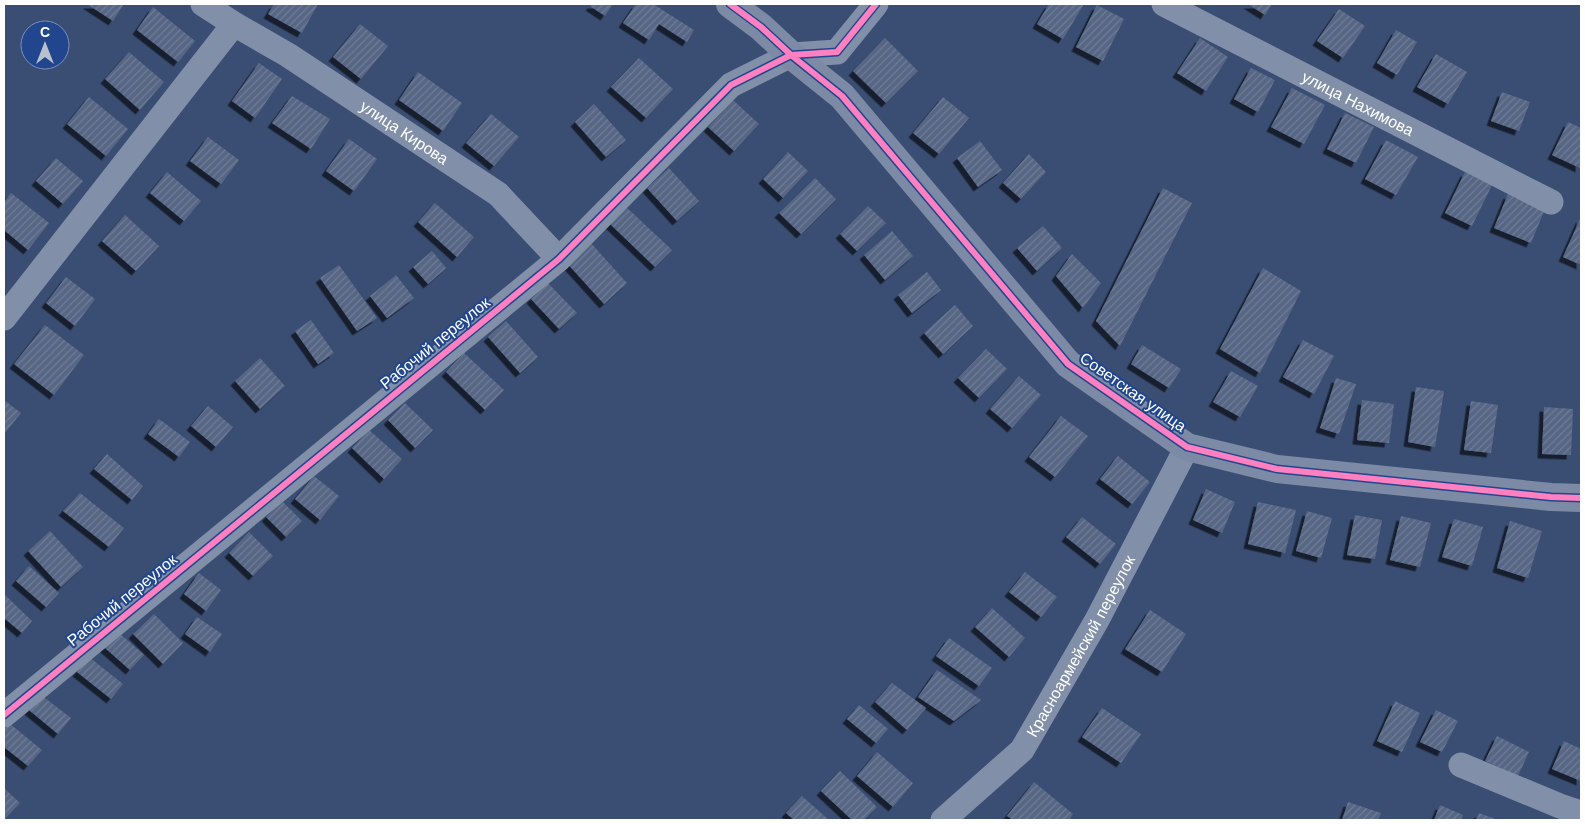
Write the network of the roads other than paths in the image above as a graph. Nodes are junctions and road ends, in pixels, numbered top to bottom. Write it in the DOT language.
graph roads {
  1 [pos="204,4"];
  2 [pos="730,4"];
  3 [pos="876,4"];
  4 [pos="1164,4"];
  5 [pos="234,24"];
  6 [pos="791,55"];
  7 [pos="1551,202"];
  8 [pos="559,260"];
  9 [pos="4,318"];
  10 [pos="1187,447"];
  11 [pos="1581,498"];
  12 [pos="4,715"];
  13 [pos="1461,765"];
  14 [pos="1581,813"];
  15 [pos="943,820"];
  1 -- 5 [label="street, улица Кирова"];
  2 -- 6 [label="street, Советская улица"];
  3 -- 6 [label="street, Рабочий переулок"];
  4 -- 7 [label="street, улица Нахимова"];
  5 -- 8 [label="street, улица Кирова"];
  5 -- 9 [label="street"];
  6 -- 8 [label="street, Рабочий переулок"];
  6 -- 10 [label="street, Советская улица"];
  8 -- 12 [label="street, Рабочий переулок"];
  10 -- 11 [label="street, Советская улица"];
  10 -- 15 [label="street, Красноармейский переулок"];
  13 -- 14 [label="street"];
}
